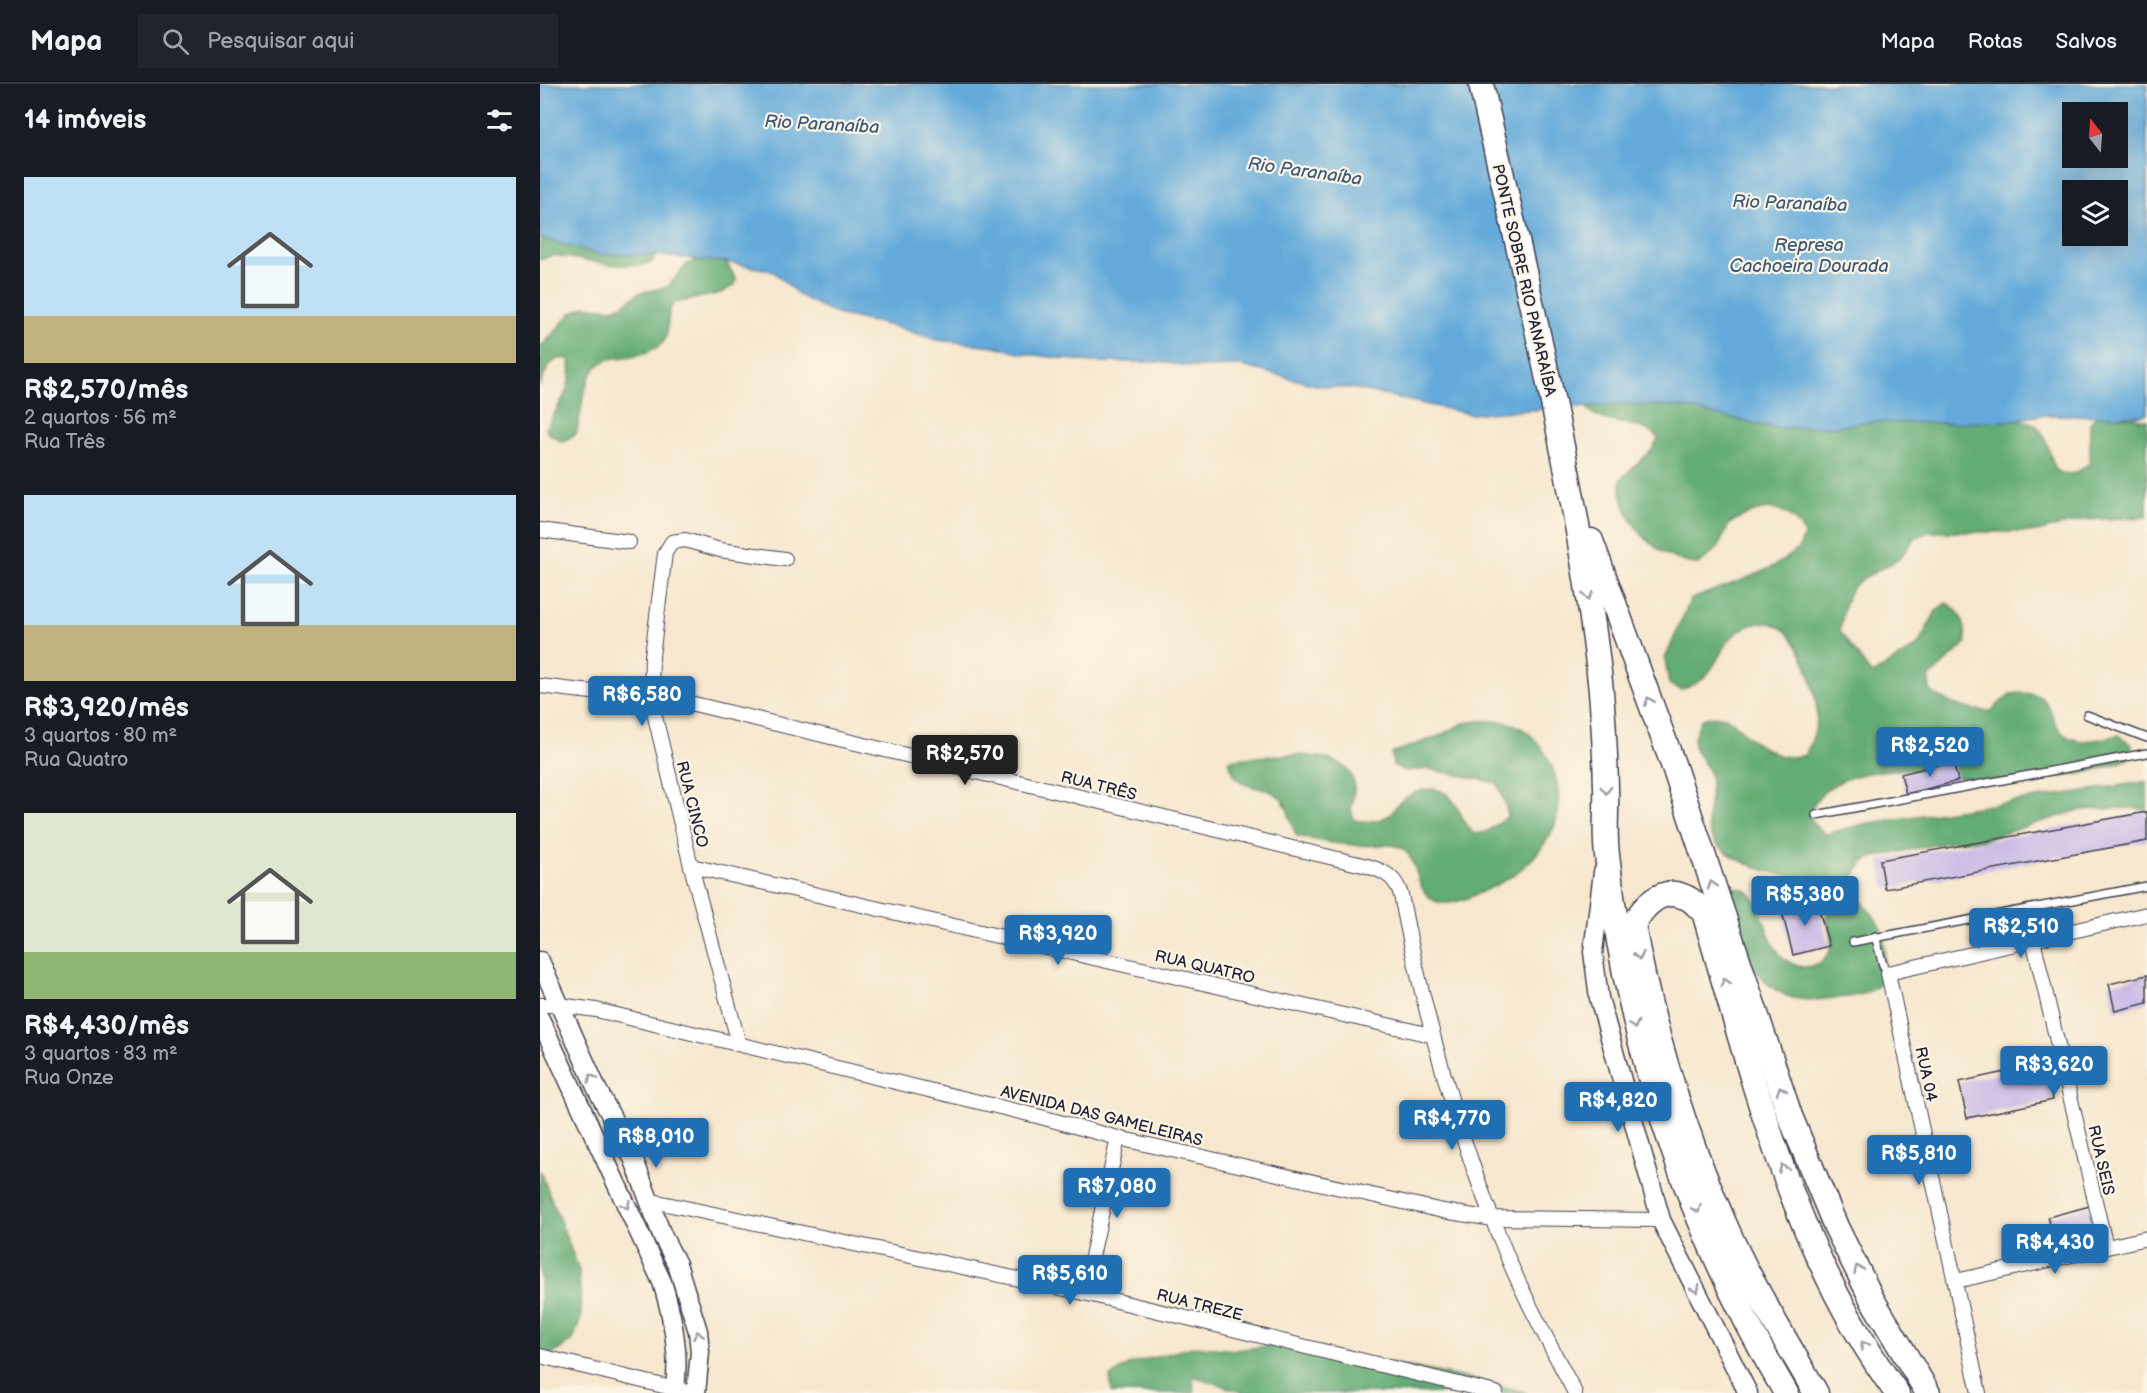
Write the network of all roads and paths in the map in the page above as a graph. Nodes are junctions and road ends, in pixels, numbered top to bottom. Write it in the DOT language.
graph roads {
  1 [pos="1481,84"];
  2 [pos="1569,476"];
  3 [pos="540,530"];
  4 [pos="629,542"];
  5 [pos="785,560"];
  6 [pos="540,686"];
  7 [pos="651,700"];
  8 [pos="2087,715"];
  9 [pos="2147,738"];
  10 [pos="2147,753"];
  11 [pos="1816,815"];
  12 [pos="1606,850"];
  13 [pos="691,866"];
  14 [pos="2147,886"];
  15 [pos="2147,914"];
  16 [pos="1875,936"];
  17 [pos="2033,940"];
  18 [pos="1852,942"];
  19 [pos="540,961"];
  20 [pos="1888,973"];
  21 [pos="540,1005"];
  22 [pos="559,1005"];
  23 [pos="540,1019"];
  24 [pos="1431,1035"];
  25 [pos="739,1044"];
  26 [pos="1118,1138"];
  27 [pos="648,1200"];
  28 [pos="1494,1218"];
  29 [pos="1661,1220"];
  30 [pos="2147,1238"];
  31 [pos="2106,1247"];
  32 [pos="1956,1281"];
  33 [pos="1084,1293"];
  34 [pos="540,1356"];
  35 [pos="680,1391"];
  36 [pos="696,1393"];
  37 [pos="1496,1393"];
  38 [pos="1575,1393"];
  39 [pos="1748,1393"];
  40 [pos="1786,1393"];
  41 [pos="1816,1393"];
  42 [pos="1897,1393"];
  43 [pos="1928,1393"];
  44 [pos="1979,1393"];
  1 -- 2 [label="highway, PONTE SOBRE RIO PANARAÍBA"];
  2 -- 12 [label="highway, one-way"];
  43 -- 2 [label="highway, one-way"];
  3 -- 4 [label="street"];
  5 -- 7 [label="street, RUA CINCO"];
  6 -- 7 [label="street, RUA TRÊS"];
  7 -- 13 [label="street, RUA CINCO"];
  7 -- 24 [label="street, RUA TRÊS"];
  8 -- 9 [label="lane"];
  10 -- 11 [label="lane"];
  12 -- 29 [label="street"];
  12 -- 40 [label="highway, one-way"];
  13 -- 24 [label="street, RUA QUATRO"];
  13 -- 25 [label="street, RUA CINCO"];
  14 -- 16 [label="lane"];
  15 -- 17 [label="street"];
  16 -- 18 [label="lane"];
  16 -- 20 [label="lane"];
  17 -- 20 [label="street"];
  17 -- 31 [label="street, RUA SEIS"];
  19 -- 22 [label="street"];
  20 -- 32 [label="street, RUA 04"];
  21 -- 22 [label="street, AVENIDA DAS GAMELEIRAS"];
  22 -- 25 [label="street, AVENIDA DAS GAMELEIRAS"];
  27 -- 22 [label="street, one-way"];
  23 -- 35 [label="street, one-way"];
  24 -- 28 [label="street"];
  25 -- 26 [label="street, AVENIDA DAS GAMELEIRAS"];
  26 -- 28 [label="street, AVENIDA DAS GAMELEIRAS"];
  26 -- 33 [label="street"];
  27 -- 33 [label="street, RUA TREZE"];
  36 -- 27 [label="street, one-way"];
  28 -- 29 [label="street, AVENIDA DAS GAMELEIRAS"];
  28 -- 38 [label="street"];
  29 -- 39 [label="street, one-way"];
  30 -- 31 [label="street"];
  31 -- 32 [label="street"];
  32 -- 44 [label="street, RUA 04"];
  33 -- 37 [label="street, RUA TREZE"];
  34 -- 35 [label="street"];
  42 -- 41 [label="highway, one-way"];
}
